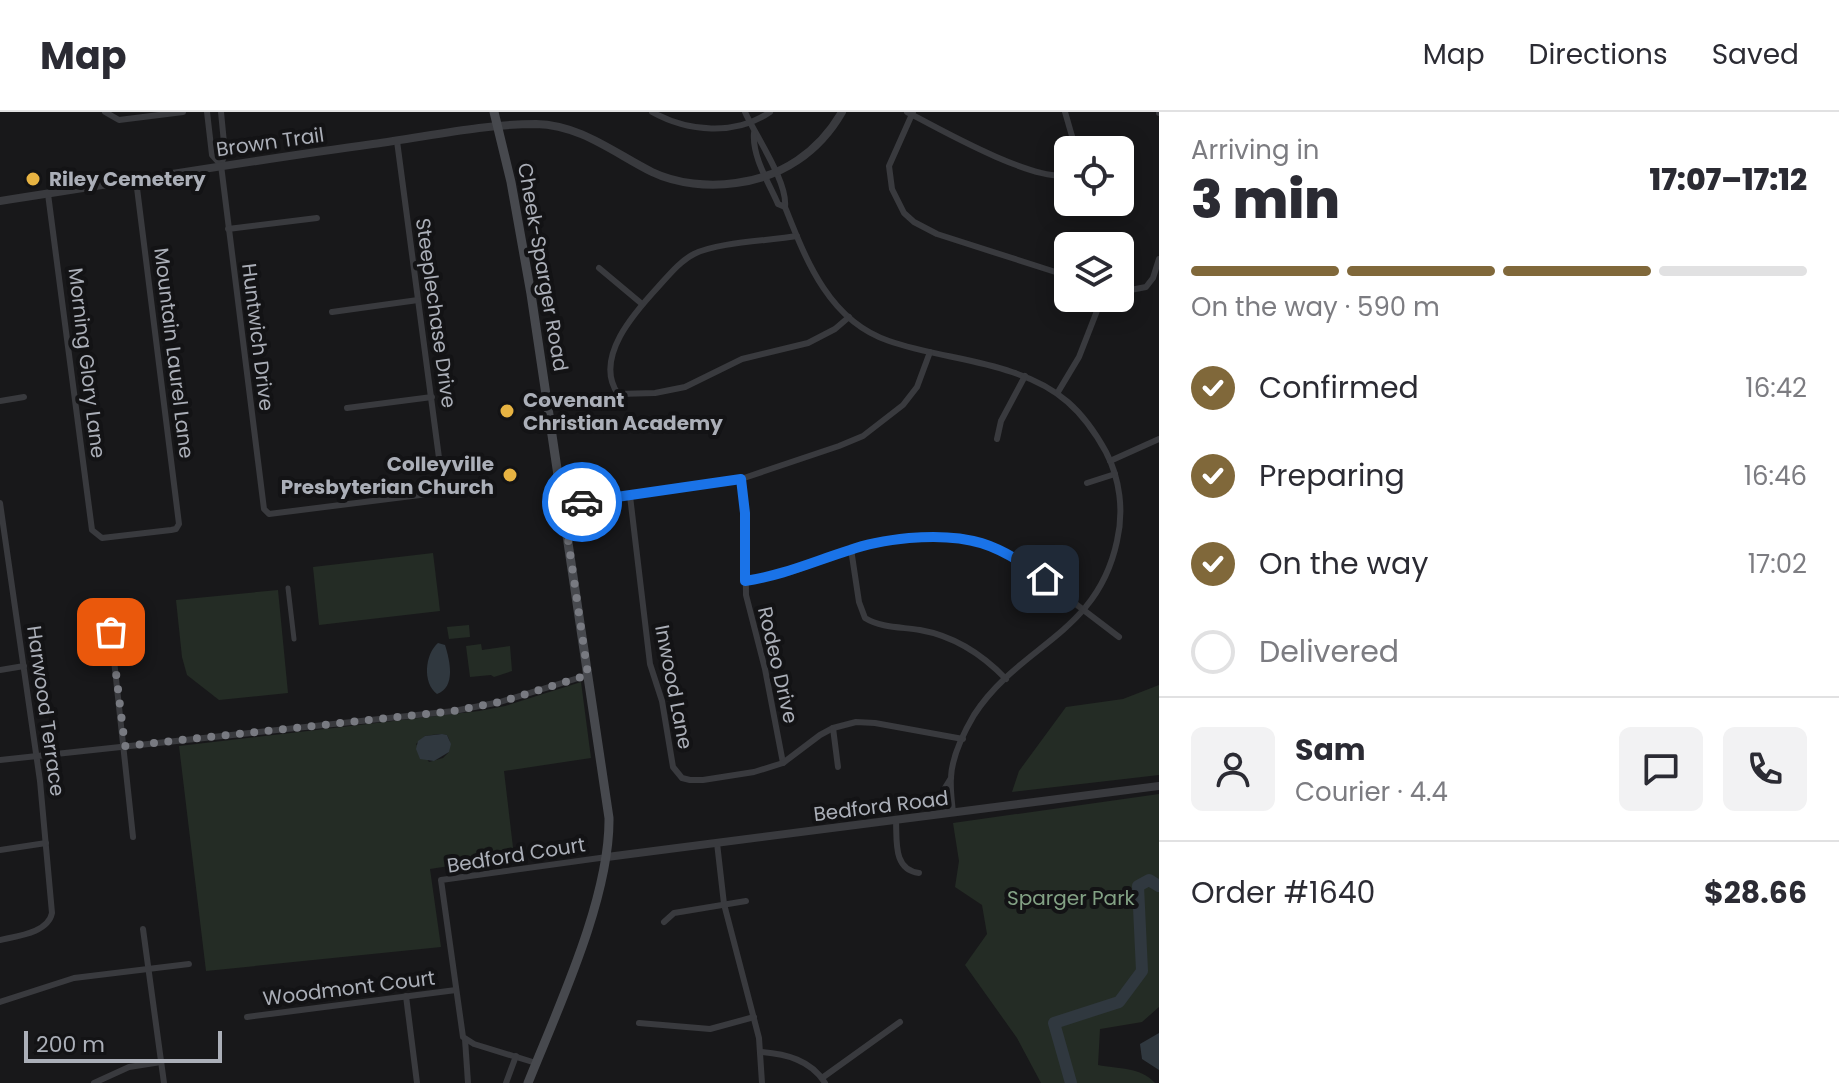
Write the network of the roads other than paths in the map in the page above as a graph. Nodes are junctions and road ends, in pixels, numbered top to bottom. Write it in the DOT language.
graph roads {
  1 [pos="105,112"];
  2 [pos="183,112"];
  3 [pos="207,112"];
  4 [pos="221,112"];
  5 [pos="494,112"];
  6 [pos="652,112"];
  7 [pos="745,112"];
  8 [pos="770,112"];
  9 [pos="842,112"];
  10 [pos="1065,112"];
  11 [pos="911,113"];
  12 [pos="750,123"];
  13 [pos="499,127"];
  14 [pos="1072,136"];
  15 [pos="397,141"];
  16 [pos="221,165"];
  17 [pos="771,175"];
  18 [pos="1054,175"];
  19 [pos="136,180"];
  20 [pos="48,194"];
  21 [pos="0,201"];
  22 [pos="317,218"];
  23 [pos="228,229"];
  24 [pos="797,236"];
  25 [pos="1159,259"];
  26 [pos="599,268"];
  27 [pos="1054,272"];
  28 [pos="1134,289"];
  29 [pos="418,300"];
  30 [pos="642,304"];
  31 [pos="332,312"];
  32 [pos="1097,312"];
  33 [pos="849,317"];
  34 [pos="930,352"];
  35 [pos="1025,376"];
  36 [pos="1058,392"];
  37 [pos="24,397"];
  38 [pos="432,397"];
  39 [pos="0,401"];
  40 [pos="347,408"];
  41 [pos="997,439"];
  42 [pos="1159,439"];
  43 [pos="1110,461"];
  44 [pos="1115,474"];
  45 [pos="741,479"];
  46 [pos="1087,483"];
  47 [pos="443,488"];
  48 [pos="630,496"];
  49 [pos="0,503"];
  50 [pos="563,505"];
  51 [pos="96,535"];
  52 [pos="851,549"];
  53 [pos="11,578"];
  54 [pos="0,580"];
  55 [pos="745,581"];
  56 [pos="288,588"];
  57 [pos="1085,610"];
  58 [pos="111,632"];
  59 [pos="1119,637"];
  60 [pos="294,639"];
  61 [pos="24,666"];
  62 [pos="0,670"];
  63 [pos="588,675"];
  64 [pos="1006,679"];
  65 [pos="833,728"];
  66 [pos="963,739"];
  67 [pos="125,746"];
  68 [pos="37,756"];
  69 [pos="0,760"];
  70 [pos="783,763"];
  71 [pos="838,767"];
  72 [pos="1159,786"];
  73 [pos="948,814"];
  74 [pos="896,821"];
  75 [pos="133,837"];
  76 [pos="46,843"];
  77 [pos="717,843"];
  78 [pos="0,850"];
  79 [pos="607,857"];
  80 [pos="919,873"];
  81 [pos="746,901"];
  82 [pos="724,904"];
  83 [pos="664,922"];
  84 [pos="143,929"];
  85 [pos="0,940"];
  86 [pos="189,964"];
  87 [pos="149,968"];
  88 [pos="456,990"];
  89 [pos="406,996"];
  90 [pos="0,1002"];
  91 [pos="247,1017"];
  92 [pos="754,1017"];
  93 [pos="900,1022"];
  94 [pos="639,1023"];
  95 [pos="465,1039"];
  96 [pos="761,1052"];
  97 [pos="516,1056"];
  98 [pos="161,1062"];
  99 [pos="536,1063"];
  100 [pos="824,1080"];
  101 [pos="94,1083"];
  102 [pos="164,1083"];
  103 [pos="417,1083"];
  104 [pos="468,1083"];
  105 [pos="506,1083"];
  106 [pos="528,1083"];
  107 [pos="762,1083"];
  1 -- 2 [label="street"];
  3 -- 16 [label="street"];
  4 -- 16 [label="street"];
  5 -- 13 [label="main road, Cheek-Sparger Road"];
  6 -- 12 [label="street"];
  7 -- 12 [label="street"];
  8 -- 12 [label="street"];
  9 -- 17 [label="street, Brown Trail"];
  10 -- 14 [label="street"];
  11 -- 18 [label="street"];
  11 -- 27 [label="street"];
  12 -- 17 [label="street"];
  13 -- 15 [label="street, Brown Trail"];
  13 -- 17 [label="street, Brown Trail"];
  13 -- 50 [label="main road, Cheek-Sparger Road"];
  15 -- 16 [label="street, Brown Trail"];
  15 -- 29 [label="street, Steeplechase Drive"];
  16 -- 19 [label="street, Brown Trail"];
  16 -- 23 [label="street, Huntwich Drive"];
  17 -- 24 [label="street"];
  19 -- 20 [label="street, Brown Trail"];
  19 -- 51 [label="street, Mountain Laurel Lane"];
  20 -- 21 [label="street, Brown Trail"];
  20 -- 51 [label="street, Morning Glory Lane"];
  22 -- 23 [label="street"];
  23 -- 47 [label="street, Huntwich Drive"];
  24 -- 30 [label="street"];
  24 -- 33 [label="street"];
  25 -- 28 [label="street"];
  26 -- 30 [label="street"];
  29 -- 31 [label="street"];
  29 -- 38 [label="street, Steeplechase Drive"];
  30 -- 33 [label="street"];
  32 -- 36 [label="street"];
  33 -- 34 [label="street"];
  34 -- 35 [label="street"];
  34 -- 45 [label="street"];
  35 -- 36 [label="street"];
  35 -- 41 [label="street"];
  36 -- 43 [label="street"];
  37 -- 39 [label="street"];
  38 -- 40 [label="street"];
  38 -- 47 [label="street, Steeplechase Drive"];
  42 -- 43 [label="street"];
  43 -- 44 [label="street"];
  44 -- 46 [label="street"];
  44 -- 57 [label="street"];
  45 -- 48 [label="street"];
  45 -- 55 [label="street, Rodeo Drive"];
  48 -- 50 [label="street"];
  48 -- 70 [label="street, Inwood Lane"];
  49 -- 53 [label="street, Harwood Terrace"];
  50 -- 63 [label="main road, Cheek-Sparger Road"];
  52 -- 55 [label="street"];
  52 -- 57 [label="street"];
  52 -- 64 [label="street"];
  53 -- 54 [label="street"];
  53 -- 61 [label="street, Harwood Terrace"];
  55 -- 70 [label="street, Rodeo Drive"];
  56 -- 60 [label="street"];
  57 -- 59 [label="street"];
  57 -- 64 [label="street"];
  58 -- 67 [label="street"];
  61 -- 62 [label="street"];
  61 -- 68 [label="street, Harwood Terrace"];
  63 -- 67 [label="street"];
  63 -- 79 [label="main road, Cheek-Sparger Road"];
  64 -- 66 [label="street"];
  65 -- 66 [label="street, Inwood Lane"];
  65 -- 70 [label="street, Inwood Lane"];
  65 -- 71 [label="street"];
  66 -- 73 [label="street"];
  67 -- 68 [label="street"];
  67 -- 75 [label="street"];
  68 -- 69 [label="street"];
  68 -- 76 [label="street, Harwood Terrace"];
  72 -- 73 [label="street, Bedford Road"];
  73 -- 74 [label="street, Bedford Road"];
  74 -- 77 [label="street, Bedford Road"];
  74 -- 80 [label="street"];
  76 -- 78 [label="street"];
  76 -- 85 [label="street, Harwood Terrace"];
  77 -- 79 [label="street, Bedford Road"];
  77 -- 82 [label="street"];
  79 -- 88 [label="street, Bedford Court"];
  79 -- 99 [label="main road, Cheek-Sparger Road"];
  81 -- 82 [label="street"];
  82 -- 83 [label="street"];
  82 -- 92 [label="street"];
  84 -- 87 [label="street"];
  86 -- 87 [label="street"];
  87 -- 90 [label="street"];
  87 -- 98 [label="street"];
  88 -- 89 [label="street, Woodmont Court"];
  88 -- 95 [label="street"];
  89 -- 91 [label="street, Woodmont Court"];
  89 -- 103 [label="street"];
  92 -- 94 [label="street"];
  92 -- 96 [label="street"];
  93 -- 100 [label="street"];
  95 -- 97 [label="street"];
  95 -- 104 [label="street"];
  96 -- 100 [label="street"];
  96 -- 107 [label="street"];
  97 -- 99 [label="street"];
  97 -- 105 [label="street"];
  98 -- 101 [label="street"];
  98 -- 102 [label="street"];
  99 -- 106 [label="main road, Cheek-Sparger Road"];
}
